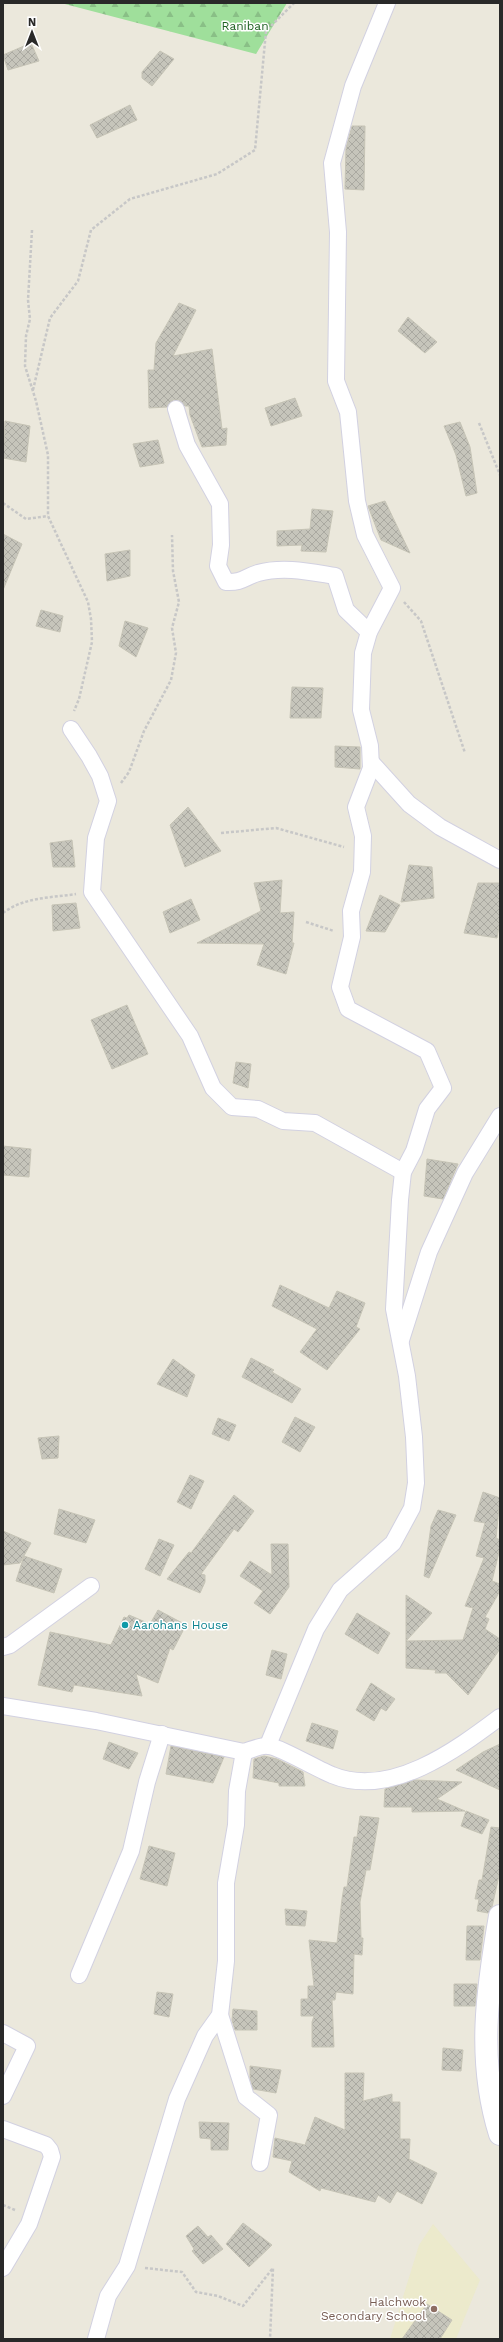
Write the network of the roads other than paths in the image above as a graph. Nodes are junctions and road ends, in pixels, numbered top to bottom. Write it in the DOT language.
graph roads {
  1 [pos="387,3"];
  2 [pos="176,409"];
  3 [pos="370,632"];
  4 [pos="71,730"];
  5 [pos="371,762"];
  6 [pos="500,860"];
  7 [pos="500,1116"];
  8 [pos="403,1172"];
  9 [pos="400,1341"];
  10 [pos="91,1586"];
  11 [pos="3,1647"];
  12 [pos="3,1706"];
  13 [pos="500,1717"];
  14 [pos="162,1734"];
  15 [pos="268,1746"];
  16 [pos="244,1752"];
  17 [pos="500,1916"];
  18 [pos="79,1975"];
  19 [pos="220,2015"];
  20 [pos="3,2033"];
  21 [pos="3,2096"];
  22 [pos="3,2129"];
  23 [pos="500,2134"];
  24 [pos="260,2163"];
  25 [pos="3,2268"];
  26 [pos="96,2339"];
  1 -- 3 [label="street"];
  2 -- 3 [label="street"];
  3 -- 5 [label="street"];
  4 -- 8 [label="street"];
  5 -- 6 [label="street"];
  5 -- 8 [label="street"];
  7 -- 9 [label="street"];
  8 -- 9 [label="street"];
  9 -- 15 [label="street"];
  10 -- 11 [label="street"];
  12 -- 14 [label="street"];
  13 -- 15 [label="street"];
  14 -- 16 [label="street"];
  14 -- 18 [label="street"];
  15 -- 16 [label="street"];
  16 -- 19 [label="street"];
  17 -- 23 [label="street"];
  19 -- 24 [label="street"];
  19 -- 26 [label="street"];
  20 -- 21 [label="street"];
  22 -- 25 [label="street"];
}
